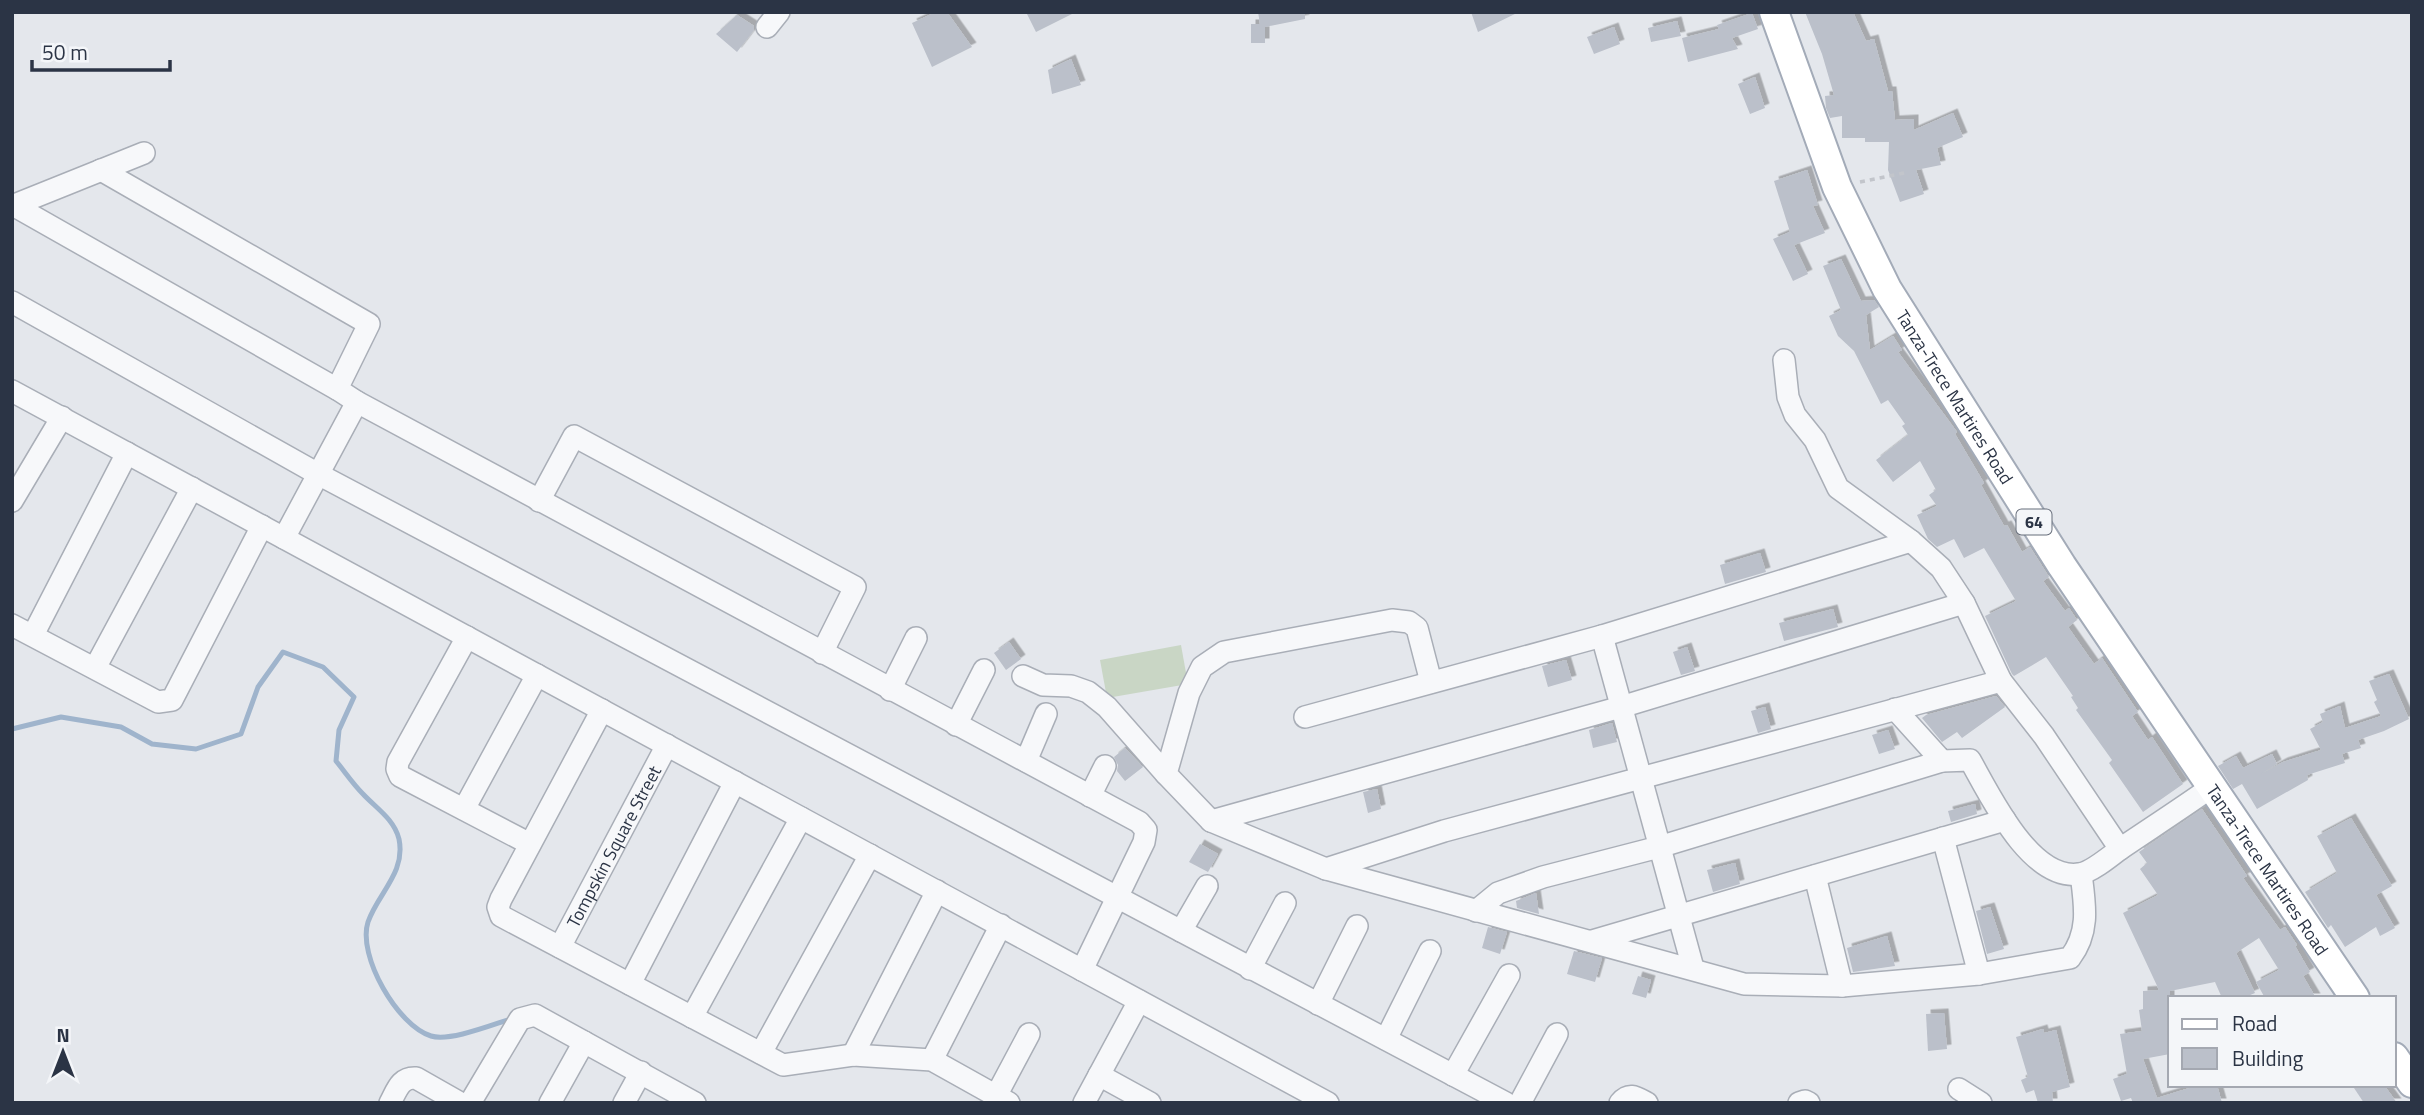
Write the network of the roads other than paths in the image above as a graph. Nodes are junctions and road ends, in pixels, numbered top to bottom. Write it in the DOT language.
graph roads {
  1 [pos="1774,12"];
  2 [pos="144,153"];
  3 [pos="101,170"];
  4 [pos="12,206"];
  5 [pos="12,302"];
  6 [pos="1784,360"];
  7 [pos="337,389"];
  8 [pos="12,391"];
  9 [pos="357,402"];
  10 [pos="62,417"];
  11 [pos="127,453"];
  12 [pos="318,474"];
  13 [pos="192,488"];
  14 [pos="12,501"];
  15 [pos="539,501"];
  16 [pos="262,526"];
  17 [pos="284,538"];
  18 [pos="1911,541"];
  19 [pos="1964,603"];
  20 [pos="12,625"];
  21 [pos="33,635"];
  22 [pos="1602,636"];
  23 [pos="467,637"];
  24 [pos="916,638"];
  25 [pos="822,653"];
  26 [pos="95,668"];
  27 [pos="984,670"];
  28 [pos="537,674"];
  29 [pos="1023,676"];
  30 [pos="2001,681"];
  31 [pos="1431,682"];
  32 [pos="890,690"];
  33 [pos="1621,707"];
  34 [pos="1895,709"];
  35 [pos="602,710"];
  36 [pos="1045,714"];
  37 [pos="1305,717"];
  38 [pos="956,725"];
  39 [pos="667,745"];
  40 [pos="1026,761"];
  41 [pos="1942,761"];
  42 [pos="1105,766"];
  43 [pos="1166,774"];
  44 [pos="1641,778"];
  45 [pos="735,782"];
  46 [pos="2213,786"];
  47 [pos="1090,796"];
  48 [pos="464,809"];
  49 [pos="801,818"];
  50 [pos="2005,820"];
  51 [pos="1211,821"];
  52 [pos="1943,838"];
  53 [pos="530,844"];
  54 [pos="1660,847"];
  55 [pos="2120,849"];
  56 [pos="870,855"];
  57 [pos="1326,869"];
  58 [pos="2081,874"];
  59 [pos="1815,876"];
  60 [pos="1207,886"];
  61 [pos="937,891"];
  62 [pos="1117,895"];
  63 [pos="1285,903"];
  64 [pos="1476,911"];
  65 [pos="1678,915"];
  66 [pos="1000,925"];
  67 [pos="1357,926"];
  68 [pos="1181,931"];
  69 [pos="1590,941"];
  70 [pos="560,947"];
  71 [pos="1430,951"];
  72 [pos="1693,968"];
  73 [pos="1250,969"];
  74 [pos="1082,970"];
  75 [pos="1979,974"];
  76 [pos="1509,975"];
  77 [pos="630,984"];
  78 [pos="1842,986"];
  79 [pos="2354,996"];
  80 [pos="1139,1001"];
  81 [pos="1318,1004"];
  82 [pos="692,1017"];
  83 [pos="1029,1034"];
  84 [pos="1557,1034"];
  85 [pos="1386,1039"];
  86 [pos="584,1042"];
  87 [pos="761,1054"];
  88 [pos="853,1055"];
  89 [pos="932,1060"];
  90 [pos="2396,1060"];
  91 [pos="641,1072"];
  92 [pos="1099,1075"];
  93 [pos="1453,1075"];
  94 [pos="2412,1083"];
  95 [pos="1959,1089"];
  96 [pos="1003,1099"];
  97 [pos="390,1103"];
  98 [pos="460,1103"];
  99 [pos="470,1103"];
  100 [pos="550,1103"];
  101 [pos="624,1103"];
  102 [pos="695,1103"];
  103 [pos="1084,1103"];
  104 [pos="1150,1103"];
  105 [pos="1328,1103"];
  106 [pos="1506,1103"];
  107 [pos="1520,1103"];
  108 [pos="1620,1103"];
  109 [pos="1647,1103"];
  110 [pos="1799,1103"];
  111 [pos="1809,1103"];
  112 [pos="1981,1103"];
  1 -- 46 [label="main road, Tanza-Trece Martires Road / 64"];
  2 -- 3 [label="street"];
  3 -- 4 [label="street"];
  3 -- 7 [label="street"];
  4 -- 7 [label="street"];
  5 -- 12 [label="street"];
  6 -- 18 [label="street"];
  7 -- 9 [label="street"];
  8 -- 10 [label="street"];
  9 -- 12 [label="street"];
  9 -- 15 [label="street"];
  10 -- 11 [label="street"];
  10 -- 14 [label="street"];
  11 -- 13 [label="street"];
  11 -- 21 [label="street"];
  12 -- 17 [label="street"];
  12 -- 62 [label="street"];
  13 -- 16 [label="street"];
  13 -- 26 [label="street"];
  15 -- 25 [label="street"];
  15 -- 25 [label="street"];
  16 -- 17 [label="street"];
  16 -- 26 [label="street"];
  17 -- 23 [label="street"];
  18 -- 19 [label="street"];
  18 -- 22 [label="street"];
  19 -- 30 [label="street"];
  19 -- 33 [label="street"];
  20 -- 21 [label="street"];
  21 -- 26 [label="street"];
  22 -- 31 [label="street"];
  22 -- 33 [label="street"];
  23 -- 28 [label="street"];
  23 -- 48 [label="street"];
  24 -- 32 [label="street"];
  25 -- 32 [label="street"];
  27 -- 38 [label="street"];
  28 -- 35 [label="street"];
  28 -- 48 [label="street"];
  29 -- 43 [label="street"];
  30 -- 34 [label="street"];
  30 -- 55 [label="street"];
  31 -- 37 [label="street"];
  31 -- 43 [label="street"];
  32 -- 38 [label="street"];
  33 -- 44 [label="street"];
  33 -- 51 [label="street"];
  34 -- 41 [label="street"];
  34 -- 44 [label="street"];
  35 -- 39 [label="street"];
  35 -- 53 [label="street"];
  36 -- 40 [label="street"];
  38 -- 40 [label="street"];
  39 -- 45 [label="street"];
  39 -- 70 [label="street, Tompskin Square Street"];
  40 -- 47 [label="street"];
  41 -- 50 [label="street"];
  41 -- 54 [label="street"];
  42 -- 47 [label="street"];
  43 -- 51 [label="street"];
  44 -- 54 [label="street"];
  44 -- 57 [label="street"];
  45 -- 49 [label="street"];
  45 -- 77 [label="street"];
  46 -- 55 [label="street"];
  46 -- 79 [label="main road, Tanza-Trece Martires Road / 64"];
  47 -- 62 [label="street"];
  48 -- 53 [label="street"];
  49 -- 56 [label="street"];
  49 -- 82 [label="street"];
  50 -- 52 [label="street"];
  50 -- 58 [label="street"];
  51 -- 57 [label="street"];
  52 -- 59 [label="street"];
  52 -- 75 [label="street"];
  53 -- 70 [label="street"];
  54 -- 64 [label="street"];
  54 -- 65 [label="street"];
  55 -- 58 [label="street"];
  56 -- 61 [label="street"];
  56 -- 87 [label="street"];
  57 -- 64 [label="street"];
  58 -- 75 [label="street"];
  59 -- 65 [label="street"];
  59 -- 78 [label="street"];
  60 -- 68 [label="street"];
  61 -- 66 [label="street"];
  61 -- 88 [label="street"];
  62 -- 68 [label="street"];
  62 -- 74 [label="street"];
  63 -- 73 [label="street"];
  64 -- 69 [label="street"];
  65 -- 69 [label="street"];
  65 -- 72 [label="street"];
  66 -- 74 [label="street"];
  66 -- 89 [label="street"];
  67 -- 81 [label="street"];
  68 -- 73 [label="street"];
  69 -- 72 [label="street"];
  70 -- 77 [label="street"];
  71 -- 85 [label="street"];
  72 -- 78 [label="street"];
  73 -- 81 [label="street"];
  74 -- 80 [label="street"];
  75 -- 78 [label="street"];
  76 -- 93 [label="street"];
  77 -- 82 [label="street"];
  80 -- 92 [label="street"];
  80 -- 105 [label="street"];
  81 -- 85 [label="street"];
  82 -- 87 [label="street"];
  83 -- 96 [label="street"];
  84 -- 107 [label="street"];
  85 -- 93 [label="street"];
  86 -- 91 [label="street"];
  86 -- 99 [label="street"];
  86 -- 100 [label="street"];
  87 -- 88 [label="street"];
  88 -- 89 [label="street"];
  89 -- 96 [label="street"];
  90 -- 94 [label="main road"];
  91 -- 101 [label="street"];
  91 -- 102 [label="street"];
  92 -- 103 [label="street"];
  92 -- 104 [label="street"];
  93 -- 106 [label="street"];
  95 -- 112 [label="street"];
  97 -- 98 [label="street"];
  108 -- 109 [label="street"];
  110 -- 111 [label="street"];
}
